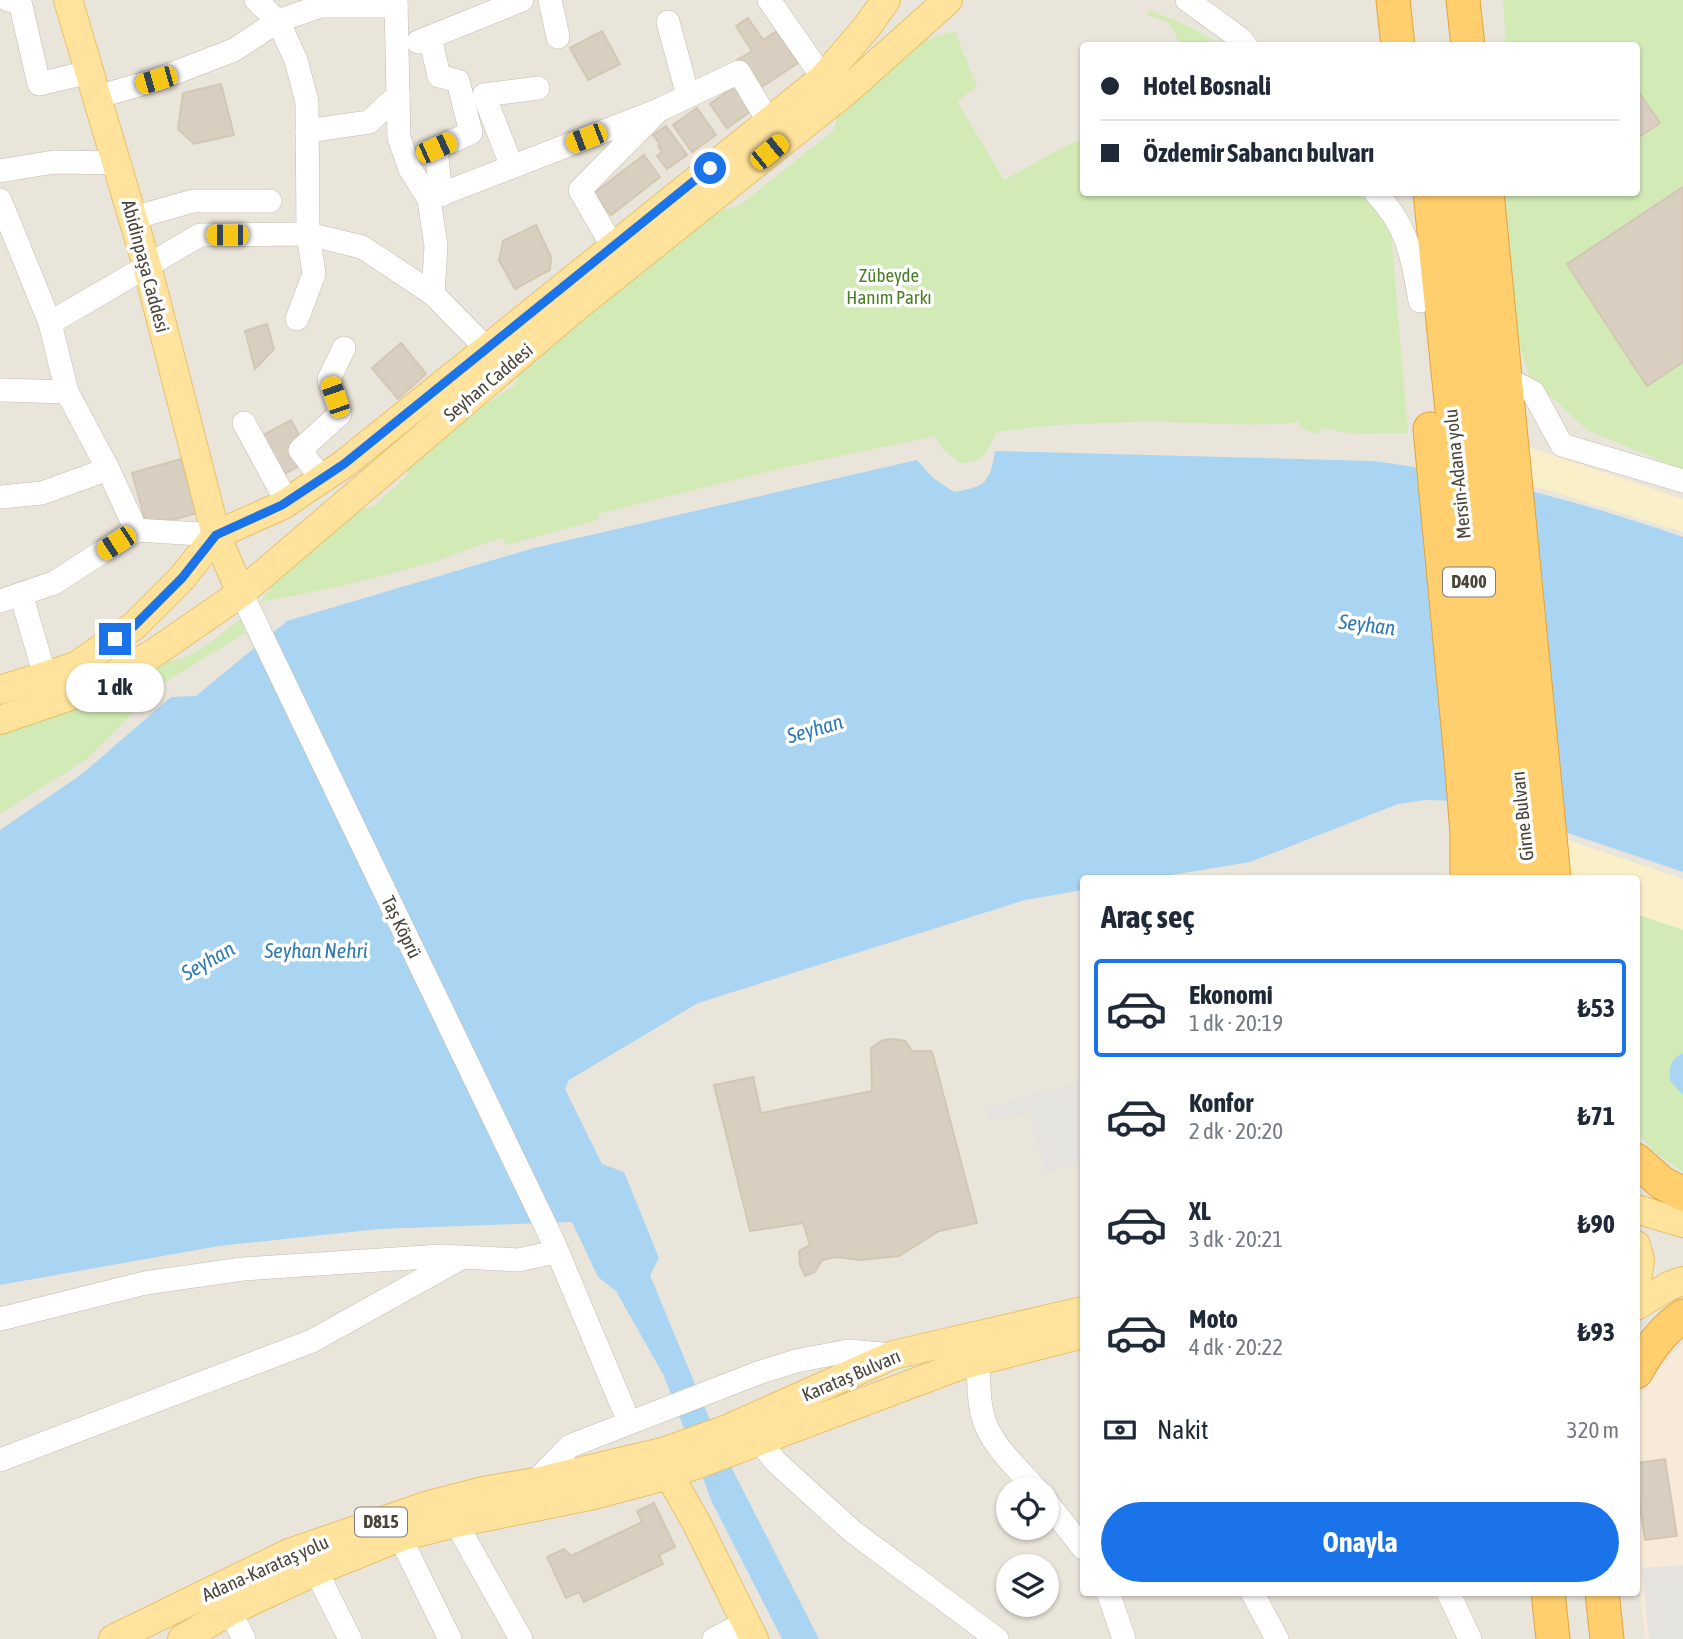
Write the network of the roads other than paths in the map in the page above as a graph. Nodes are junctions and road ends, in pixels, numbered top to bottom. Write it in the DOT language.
graph roads {
  1 [pos="8,0"];
  2 [pos="68,0"];
  3 [pos="256,0"];
  4 [pos="522,0"];
  5 [pos="550,0"];
  6 [pos="769,0"];
  7 [pos="886,0"];
  8 [pos="1188,0"];
  9 [pos="1393,0"];
  10 [pos="1415,0"];
  11 [pos="1442,0"];
  12 [pos="1462,0"];
  13 [pos="396,3"];
  14 [pos="940,4"];
  15 [pos="470,11"];
  16 [pos="278,21"];
  17 [pos="668,22"];
  18 [pos="430,37"];
  19 [pos="558,37"];
  20 [pos="1243,42"];
  21 [pos="1398,42"];
  22 [pos="1418,42"];
  23 [pos="1446,42"];
  24 [pos="1467,42"];
  25 [pos="398,50"];
  26 [pos="823,78"];
  27 [pos="93,84"];
  28 [pos="538,88"];
  29 [pos="398,94"];
  30 [pos="688,96"];
  31 [pos="659,110"];
  32 [pos="768,121"];
  33 [pos="307,131"];
  34 [pos="117,163"];
  35 [pos="512,167"];
  36 [pos="0,171"];
  37 [pos="1379,196"];
  38 [pos="1411,196"];
  39 [pos="1421,196"];
  40 [pos="1431,196"];
  41 [pos="1460,196"];
  42 [pos="1474,196"];
  43 [pos="1487,196"];
  44 [pos="435,197"];
  45 [pos="0,200"];
  46 [pos="270,201"];
  47 [pos="133,218"];
  48 [pos="308,234"];
  49 [pos="7,238"];
  50 [pos="613,247"];
  51 [pos="1452,265"];
  52 [pos="147,266"];
  53 [pos="433,294"];
  54 [pos="1420,301"];
  55 [pos="297,319"];
  56 [pos="50,323"];
  57 [pos="344,348"];
  58 [pos="487,349"];
  59 [pos="0,390"];
  60 [pos="67,392"];
  61 [pos="1475,405"];
  62 [pos="244,423"];
  63 [pos="108,469"];
  64 [pos="322,479"];
  65 [pos="1683,481"];
  66 [pos="0,496"];
  67 [pos="287,502"];
  68 [pos="136,530"];
  69 [pos="216,535"];
  70 [pos="11,598"];
  71 [pos="246,604"];
  72 [pos="45,676"];
  73 [pos="0,690"];
  74 [pos="0,720"];
  75 [pos="1501,754"];
  76 [pos="1467,875"];
  77 [pos="1478,875"];
  78 [pos="1499,875"];
  79 [pos="1528,875"];
  80 [pos="1547,875"];
  81 [pos="1553,875"];
  82 [pos="1640,1164"];
  83 [pos="1683,1194"];
  84 [pos="1640,1210"];
  85 [pos="1683,1223"];
  86 [pos="555,1246"];
  87 [pos="463,1256"];
  88 [pos="1683,1281"];
  89 [pos="1640,1304"];
  90 [pos="1080,1312"];
  91 [pos="1683,1316"];
  92 [pos="0,1319"];
  93 [pos="1080,1335"];
  94 [pos="893,1354"];
  95 [pos="978,1362"];
  96 [pos="1640,1365"];
  97 [pos="629,1422"];
  98 [pos="740,1440"];
  99 [pos="0,1460"];
  100 [pos="673,1465"];
  101 [pos="1025,1477"];
  102 [pos="535,1482"];
  103 [pos="1059,1518"];
  104 [pos="456,1523"];
  105 [pos="400,1537"];
  106 [pos="1080,1544"];
  107 [pos="316,1571"];
  108 [pos="1109,1596"];
  109 [pos="1254,1596"];
  110 [pos="1450,1596"];
  111 [pos="1548,1596"];
  112 [pos="1571,1596"];
  113 [pos="1602,1596"];
  114 [pos="1622,1596"];
  115 [pos="230,1611"];
  116 [pos="749,1631"];
  117 [pos="113,1639"];
  118 [pos="182,1639"];
  119 [pos="244,1639"];
  120 [pos="350,1639"];
  121 [pos="450,1639"];
  122 [pos="521,1639"];
  123 [pos="714,1639"];
  124 [pos="997,1639"];
  125 [pos="1124,1639"];
  126 [pos="1276,1639"];
  127 [pos="1470,1639"];
  128 [pos="1553,1639"];
  129 [pos="1575,1639"];
  130 [pos="1607,1639"];
  131 [pos="1627,1639"];
  1 -- 27 [label="street"];
  2 -- 27 [label="main road, Abidinpaşa Caddesi"];
  3 -- 16 [label="street"];
  4 -- 15 [label="street"];
  5 -- 19 [label="street"];
  6 -- 26 [label="street"];
  7 -- 26 [label="main road"];
  8 -- 20 [label="street"];
  9 -- 21 [label="highway"];
  10 -- 22 [label="highway"];
  11 -- 23 [label="highway"];
  12 -- 24 [label="highway"];
  13 -- 16 [label="street"];
  13 -- 25 [label="street"];
  14 -- 71 [label="main road, Seyhan Caddesi"];
  15 -- 18 [label="street"];
  16 -- 27 [label="street"];
  16 -- 33 [label="street"];
  17 -- 30 [label="street"];
  18 -- 25 [label="street"];
  18 -- 44 [label="street"];
  25 -- 29 [label="street"];
  26 -- 32 [label="main road"];
  27 -- 34 [label="main road, Abidinpaşa Caddesi"];
  28 -- 35 [label="street"];
  29 -- 33 [label="street"];
  29 -- 44 [label="street"];
  30 -- 31 [label="street"];
  30 -- 32 [label="street"];
  31 -- 35 [label="street"];
  31 -- 50 [label="street"];
  32 -- 50 [label="main road"];
  33 -- 48 [label="street"];
  34 -- 36 [label="street"];
  34 -- 47 [label="main road, Abidinpaşa Caddesi"];
  35 -- 44 [label="street"];
  37 -- 54 [label="street"];
  38 -- 54 [label="highway"];
  39 -- 51 [label="highway"];
  40 -- 51 [label="highway, Mersin-Adana yolu / D400"];
  41 -- 51 [label="highway, Mersin-Adana yolu / D400"];
  42 -- 51 [label="highway"];
  43 -- 61 [label="highway"];
  44 -- 53 [label="street"];
  45 -- 49 [label="street"];
  46 -- 47 [label="street"];
  47 -- 52 [label="main road, Abidinpaşa Caddesi"];
  48 -- 52 [label="street"];
  48 -- 53 [label="street"];
  48 -- 55 [label="street"];
  49 -- 56 [label="street"];
  50 -- 58 [label="main road"];
  51 -- 61 [label="highway, Mersin-Adana yolu / D400"];
  52 -- 56 [label="street"];
  52 -- 69 [label="main road, Abidinpaşa Caddesi"];
  53 -- 58 [label="street"];
  54 -- 61 [label="highway"];
  56 -- 60 [label="street"];
  57 -- 64 [label="street"];
  58 -- 64 [label="main road"];
  59 -- 60 [label="street"];
  60 -- 63 [label="street"];
  61 -- 65 [label="street"];
  61 -- 75 [label="highway, Mersin-Adana yolu / D400"];
  61 -- 75 [label="highway"];
  62 -- 67 [label="street"];
  63 -- 66 [label="street"];
  63 -- 68 [label="street"];
  64 -- 67 [label="main road"];
  67 -- 69 [label="main road"];
  68 -- 69 [label="street"];
  68 -- 70 [label="street"];
  69 -- 71 [label="main road, Abidinpaşa Caddesi"];
  69 -- 72 [label="main road"];
  70 -- 72 [label="street"];
  71 -- 74 [label="main road, Seyhan Caddesi"];
  71 -- 86 [label="street, Taș Köprü"];
  72 -- 73 [label="main road"];
  75 -- 76 [label="highway"];
  75 -- 77 [label="highway"];
  75 -- 78 [label="highway, Girne Bulvarı / D400"];
  75 -- 79 [label="highway, Girne Bulvarı / D400"];
  75 -- 80 [label="highway"];
  75 -- 81 [label="highway"];
  82 -- 83 [label="highway"];
  84 -- 85 [label="main road"];
  86 -- 87 [label="street"];
  86 -- 97 [label="street, Taș Köprü"];
  87 -- 92 [label="street"];
  87 -- 99 [label="street"];
  88 -- 89 [label="main road"];
  90 -- 94 [label="main road, Karataş Bulvarı / D815"];
  91 -- 96 [label="highway"];
  93 -- 95 [label="main road, Karataş Bulvarı / D815"];
  94 -- 97 [label="street"];
  94 -- 98 [label="main road, Karataş Bulvarı / D815"];
  95 -- 98 [label="main road, Karataş Bulvarı / D815"];
  95 -- 101 [label="street"];
  97 -- 102 [label="street"];
  98 -- 100 [label="main road, Karataş Bulvarı / D815"];
  98 -- 124 [label="street"];
  100 -- 102 [label="main road, Adana-Karataş yolu / D815"];
  100 -- 104 [label="main road, Adana-Karataş yolu / D815"];
  100 -- 116 [label="main road"];
  102 -- 117 [label="main road, Adana-Karataş yolu / D815"];
  103 -- 106 [label="street"];
  104 -- 105 [label="main road, Adana-Karataş yolu / D815"];
  104 -- 122 [label="street"];
  105 -- 107 [label="main road, Adana-Karataş yolu / D815"];
  105 -- 121 [label="street"];
  107 -- 115 [label="main road, Adana-Karataş yolu / D815"];
  107 -- 120 [label="street"];
  108 -- 125 [label="street"];
  109 -- 126 [label="street"];
  110 -- 127 [label="street"];
  111 -- 128 [label="highway"];
  112 -- 129 [label="highway"];
  113 -- 130 [label="highway"];
  114 -- 131 [label="highway"];
  115 -- 118 [label="main road, Adana-Karataş yolu / D815"];
  115 -- 119 [label="street"];
  116 -- 123 [label="street"];
}
